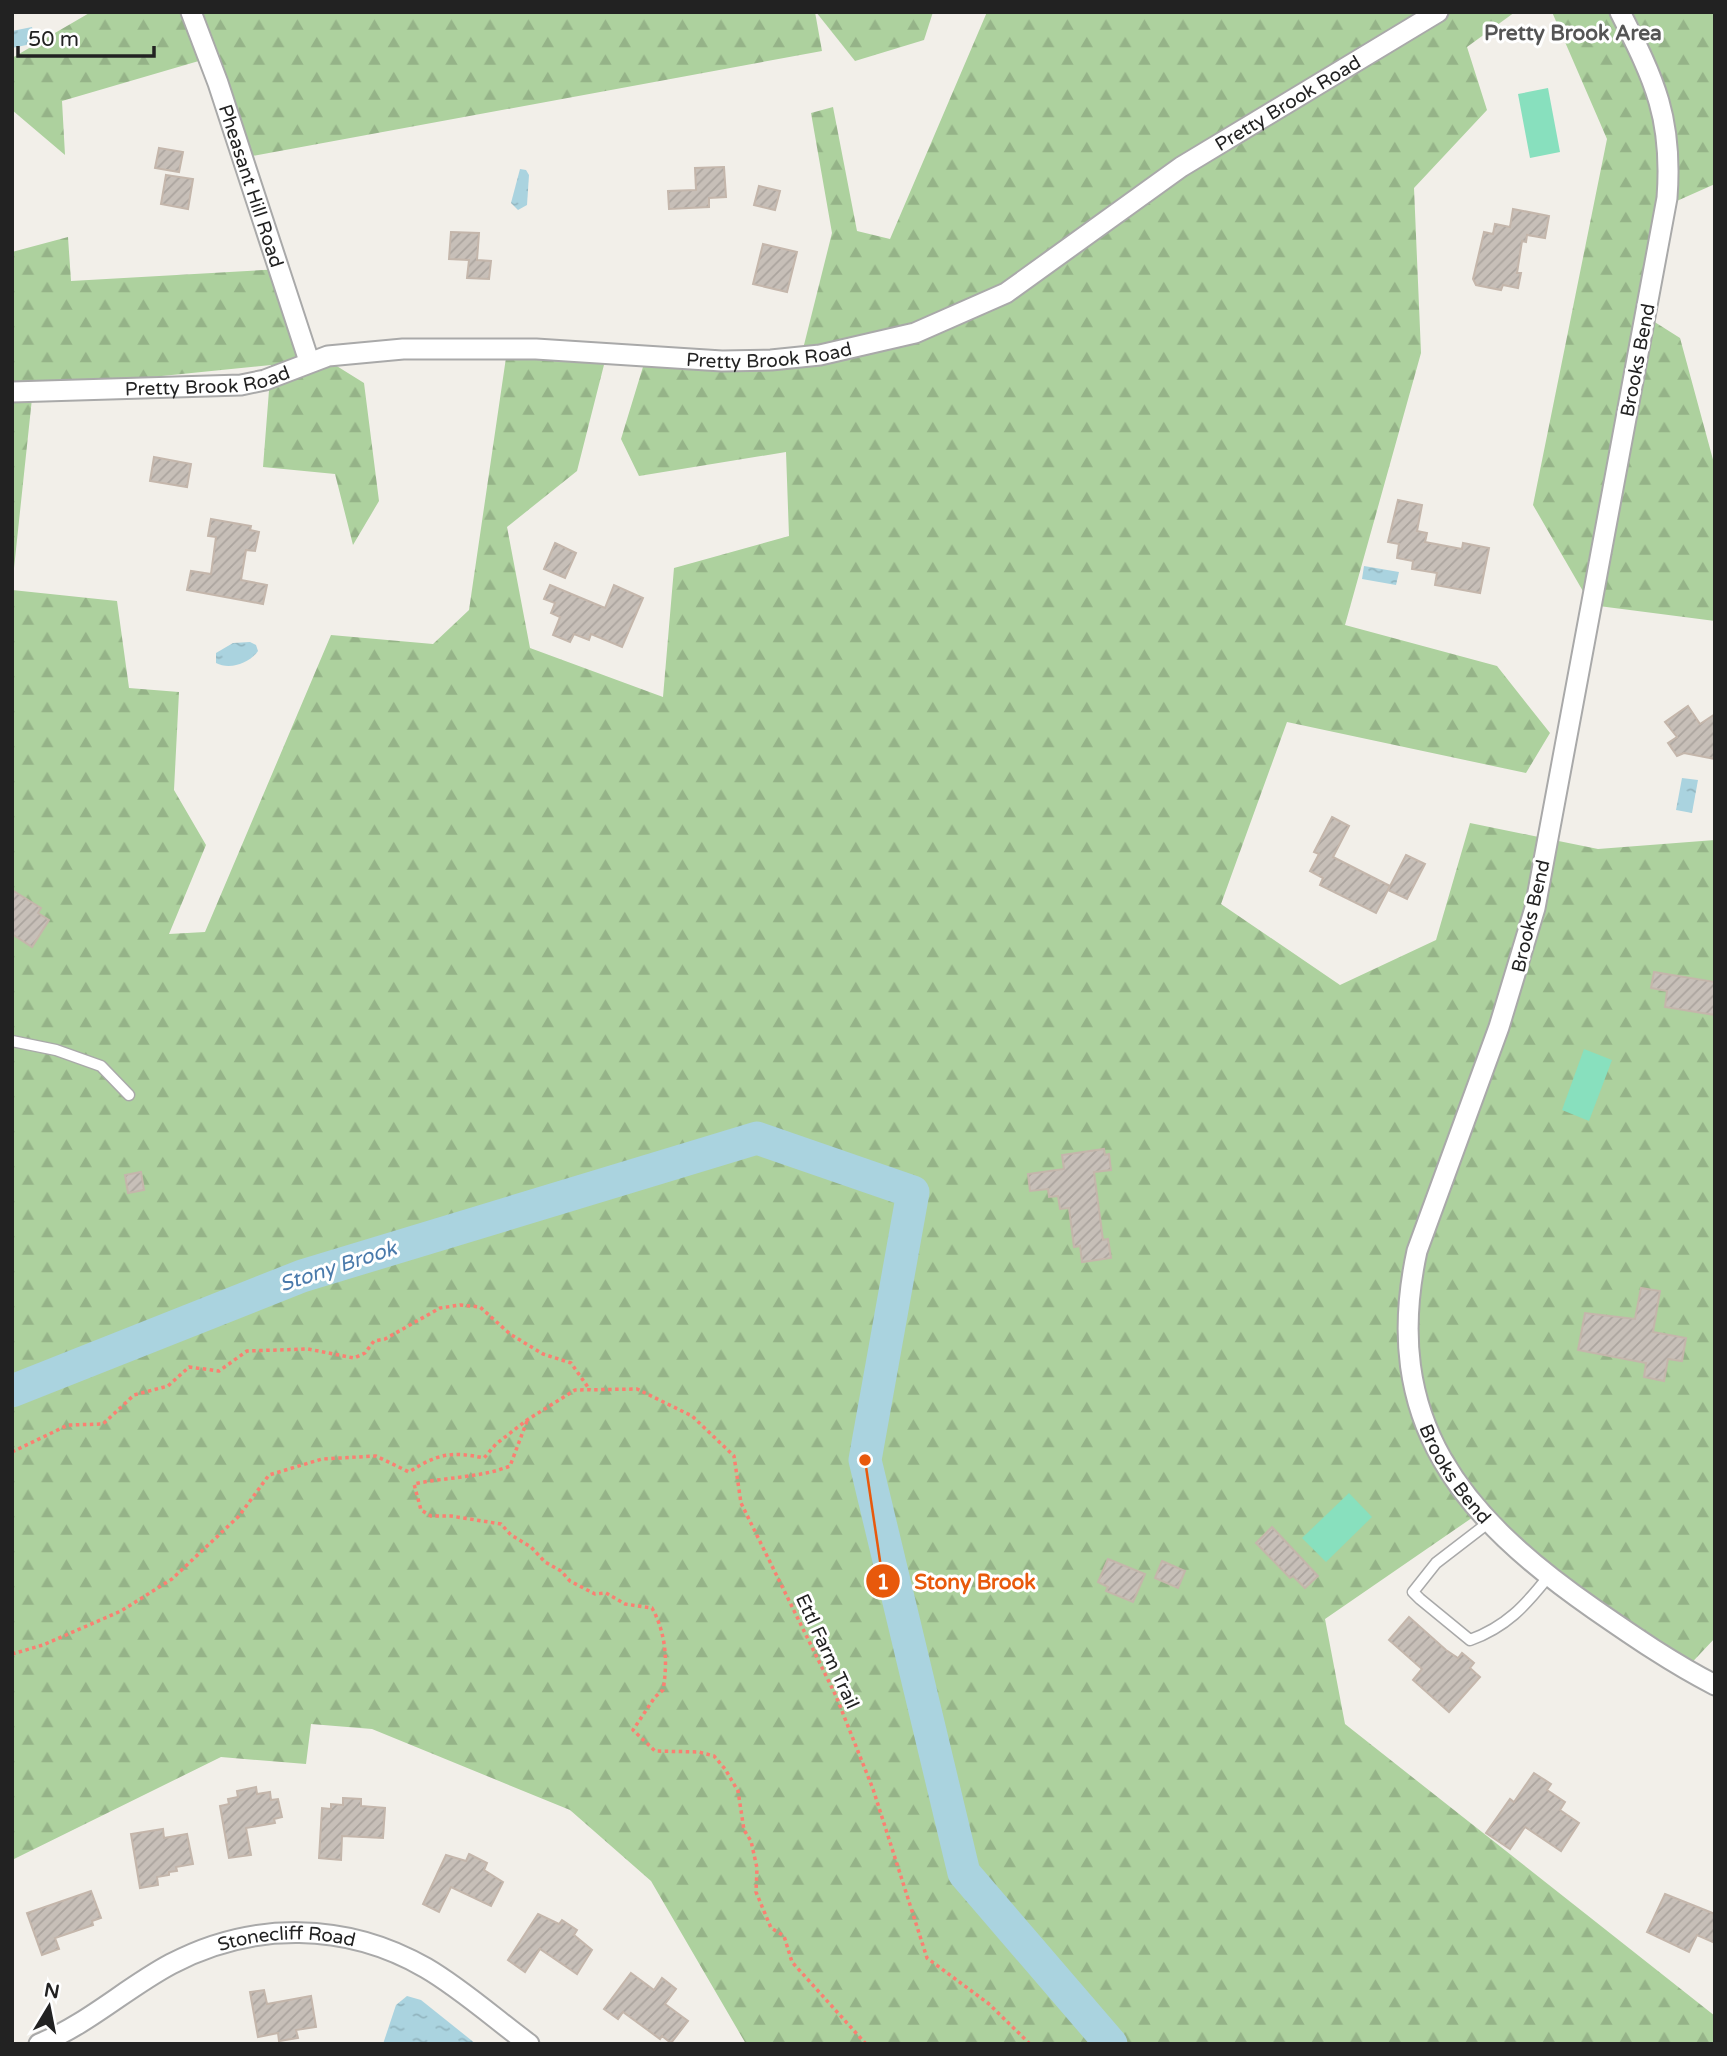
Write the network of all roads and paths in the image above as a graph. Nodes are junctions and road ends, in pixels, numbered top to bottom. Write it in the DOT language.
graph roads {
  1 [pos="191,12"];
  2 [pos="1438,12"];
  3 [pos="1620,12"];
  4 [pos="309,361"];
  5 [pos="12,392"];
  6 [pos="12,1041"];
  7 [pos="129,1095"];
  8 [pos="590,1390"];
  9 [pos="527,1420"];
  10 [pos="12,1452"];
  11 [pos="1488,1523"];
  12 [pos="1548,1577"];
  13 [pos="12,1654"];
  14 [pos="1715,1685"];
  15 [pos="39,2044"];
  16 [pos="529,2044"];
  17 [pos="866,2044"];
  18 [pos="1030,2044"];
  1 -- 4 [label="street, Pheasant Hill Road"];
  2 -- 4 [label="street, Pretty Brook Road"];
  3 -- 11 [label="street, Brooks Bend"];
  4 -- 5 [label="street, Pretty Brook Road"];
  6 -- 7 [label="lane"];
  8 -- 9 [label="path, Ettl Farm Trail"];
  8 -- 10 [label="path"];
  8 -- 18 [label="path, Ettl Farm Trail"];
  9 -- 13 [label="path, Ettl Farm Trail"];
  9 -- 17 [label="path"];
  11 -- 12 [label="street, Brooks Bend"];
  11 -- 12 [label="lane"];
  12 -- 14 [label="street, Brooks Bend"];
  15 -- 16 [label="street, Stonecliff Road"];
}
